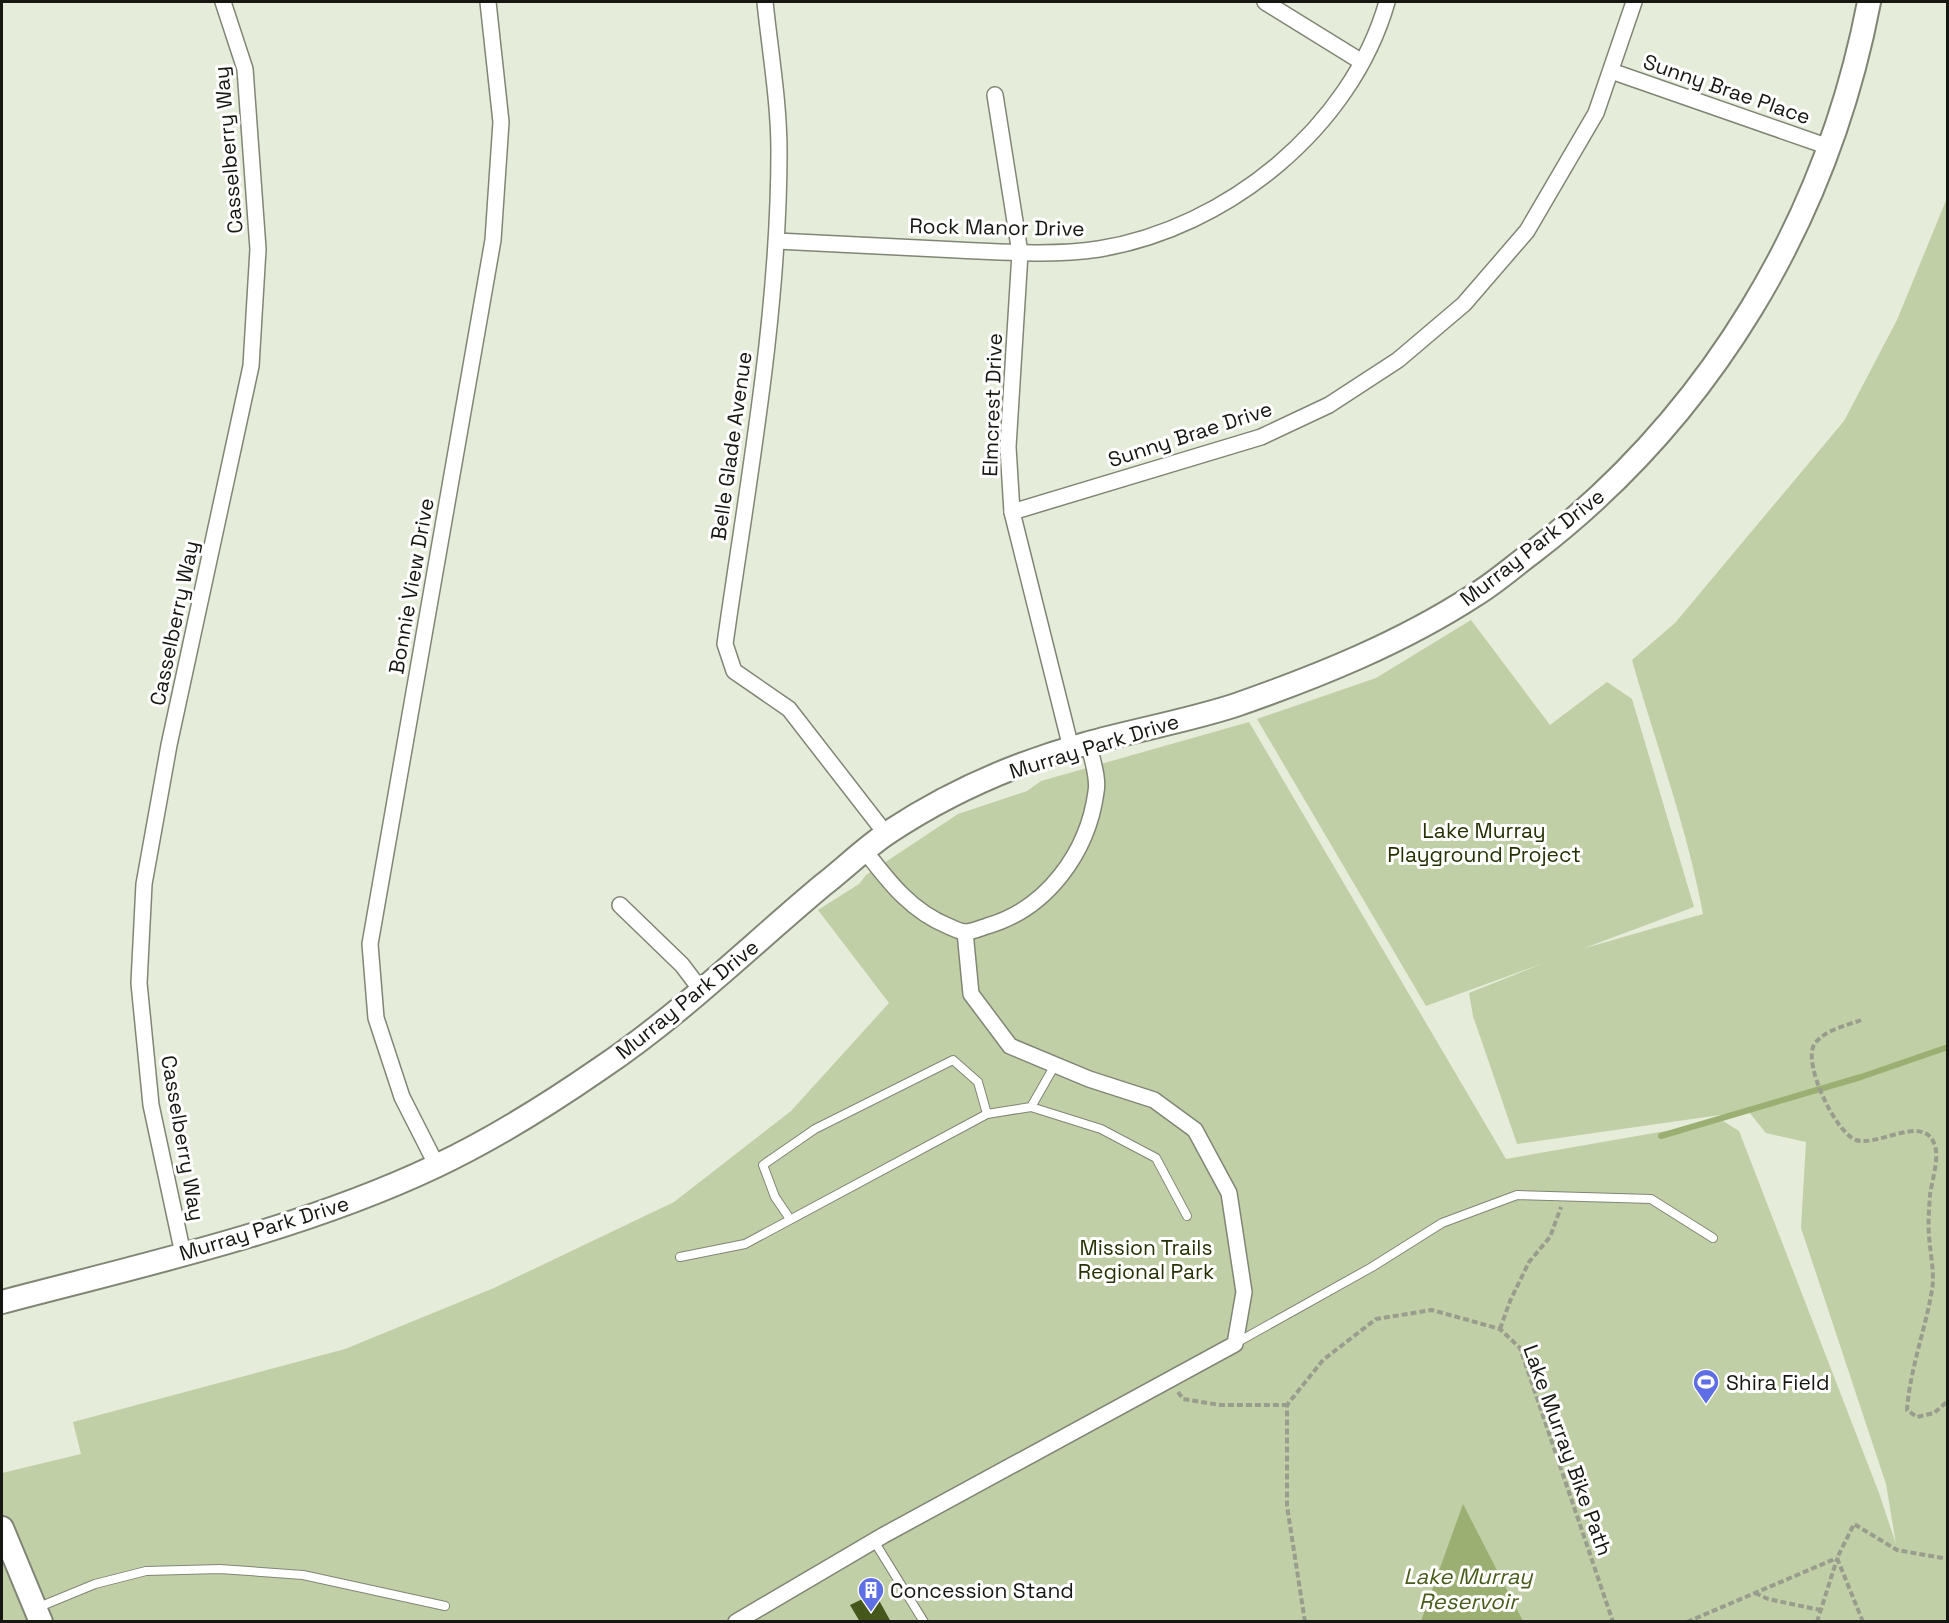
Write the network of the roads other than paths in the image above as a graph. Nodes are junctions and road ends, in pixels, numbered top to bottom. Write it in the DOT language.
graph roads {
  1 [pos="223,2"];
  2 [pos="488,2"];
  3 [pos="765,2"];
  4 [pos="1265,2"];
  5 [pos="1387,2"];
  6 [pos="1634,2"];
  7 [pos="1869,2"];
  8 [pos="1362,62"];
  9 [pos="1611,71"];
  10 [pos="995,95"];
  11 [pos="1829,147"];
  12 [pos="777,241"];
  13 [pos="1020,253"];
  14 [pos="1012,512"];
  15 [pos="1080,745"];
  16 [pos="886,834"];
  17 [pos="865,851"];
  18 [pos="620,905"];
  19 [pos="965,932"];
  20 [pos="701,990"];
  21 [pos="1054,1065"];
  22 [pos="1030,1107"];
  23 [pos="987,1114"];
  24 [pos="437,1166"];
  25 [pos="1187,1216"];
  26 [pos="790,1219"];
  27 [pos="1713,1238"];
  28 [pos="183,1254"];
  29 [pos="680,1257"];
  30 [pos="2,1302"];
  31 [pos="1235,1344"];
  32 [pos="2,1528"];
  33 [pos="874,1541"];
  34 [pos="445,1606"];
  35 [pos="38,1615"];
  36 [pos="736,1622"];
  37 [pos="924,1622"];
  1 -- 28 [label="street, Casselberry Way"];
  2 -- 24 [label="street, Bonnie View Drive"];
  3 -- 12 [label="street, Belle Glade Avenue"];
  4 -- 8 [label="street"];
  5 -- 8 [label="street, Rock Manor Drive"];
  6 -- 9 [label="street, Sunny Brae Drive"];
  7 -- 11 [label="street, Murray Park Drive"];
  8 -- 13 [label="street, Rock Manor Drive"];
  9 -- 11 [label="street, Sunny Brae Place"];
  9 -- 14 [label="street, Sunny Brae Drive"];
  10 -- 13 [label="street, Elmcrest Drive"];
  11 -- 15 [label="street, Murray Park Drive"];
  12 -- 13 [label="street, Rock Manor Drive"];
  12 -- 16 [label="street, Belle Glade Avenue"];
  13 -- 14 [label="street, Elmcrest Drive"];
  14 -- 15 [label="street, Elmcrest Drive"];
  15 -- 16 [label="street, Murray Park Drive"];
  15 -- 19 [label="street, Elmcrest Drive"];
  16 -- 17 [label="street, Murray Park Drive"];
  17 -- 19 [label="street"];
  17 -- 20 [label="street, Murray Park Drive"];
  18 -- 20 [label="street"];
  19 -- 21 [label="street"];
  20 -- 24 [label="street, Murray Park Drive"];
  21 -- 22 [label="lane"];
  21 -- 31 [label="street"];
  22 -- 23 [label="lane"];
  22 -- 25 [label="lane"];
  23 -- 26 [label="lane"];
  23 -- 26 [label="lane"];
  24 -- 28 [label="street, Murray Park Drive"];
  26 -- 29 [label="lane"];
  27 -- 31 [label="lane"];
  28 -- 30 [label="street, Murray Park Drive"];
  31 -- 33 [label="street"];
  32 -- 35 [label="street"];
  33 -- 36 [label="street"];
  33 -- 37 [label="lane"];
  34 -- 35 [label="lane"];
}
